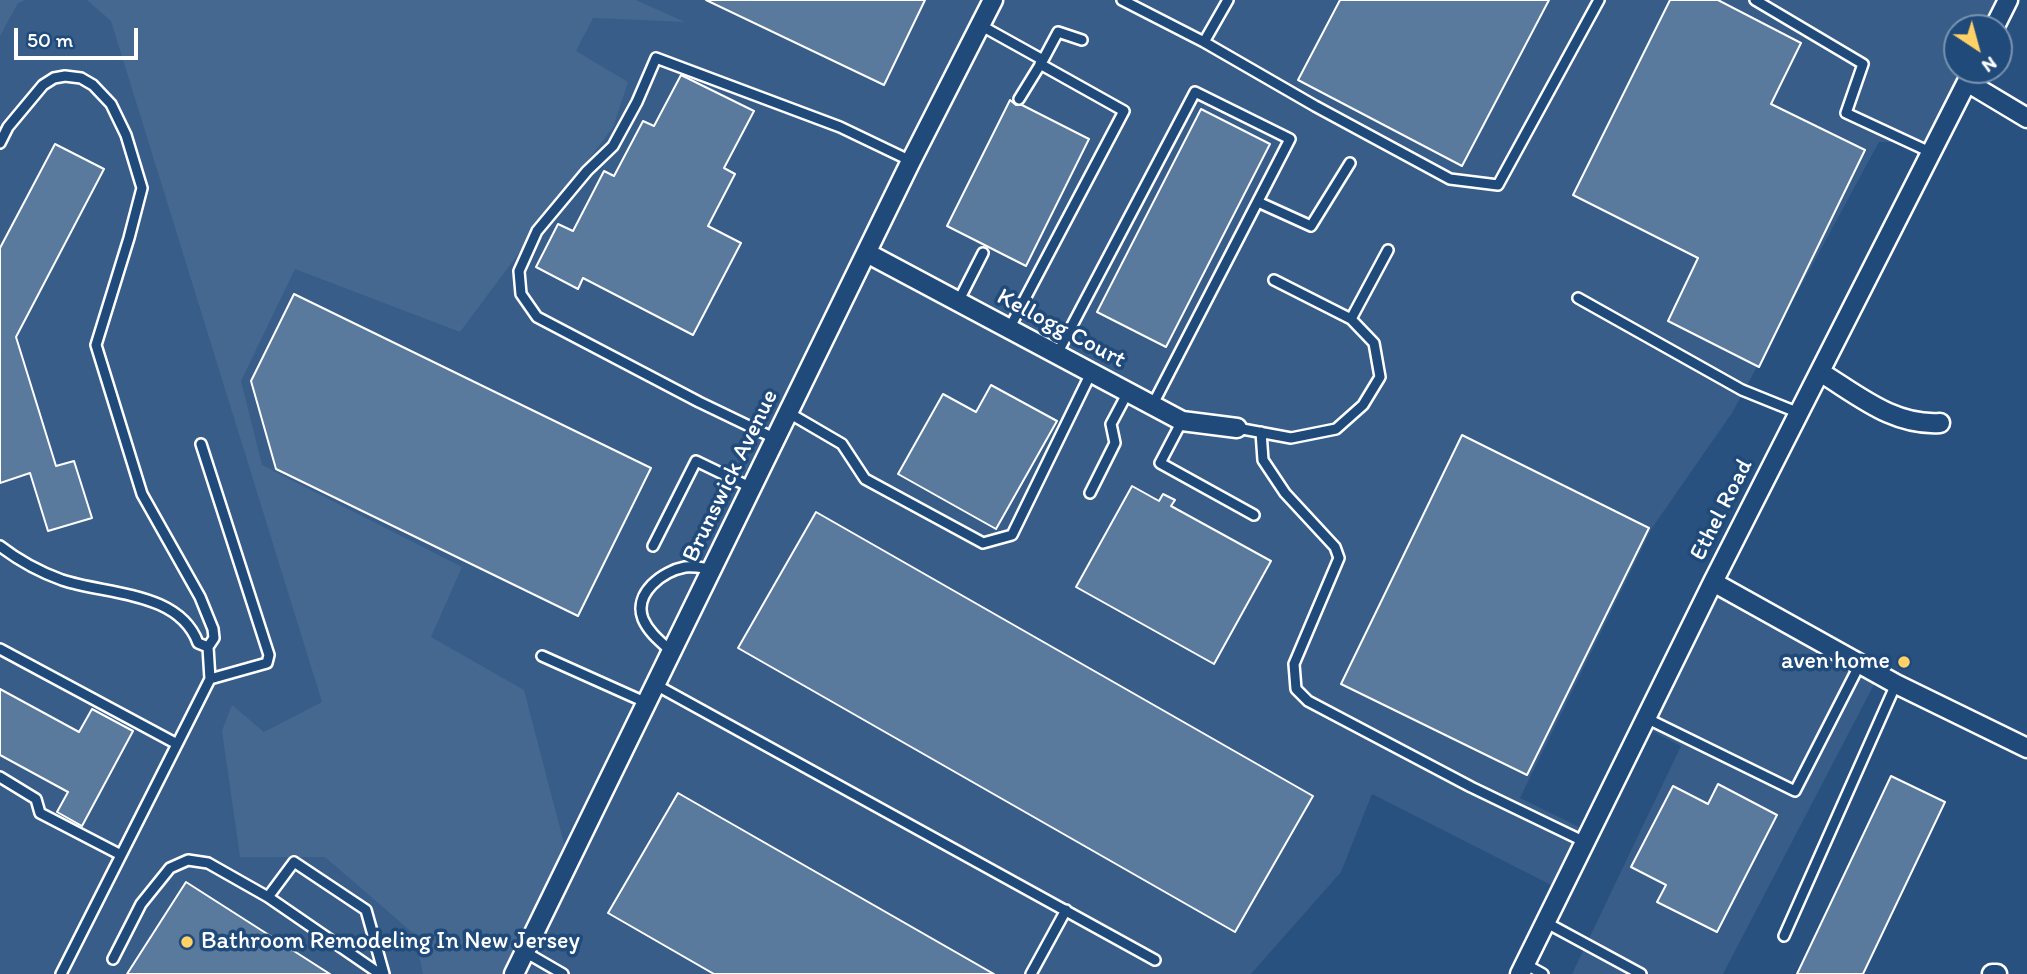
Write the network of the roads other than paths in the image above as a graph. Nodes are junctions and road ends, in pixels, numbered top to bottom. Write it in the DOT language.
graph roads {
  1 [pos="993,0"];
  2 [pos="1122,0"];
  3 [pos="1228,0"];
  4 [pos="1600,0"];
  5 [pos="1755,0"];
  6 [pos="980,25"];
  7 [pos="1082,40"];
  8 [pos="1204,42"];
  9 [pos="1042,62"];
  10 [pos="1966,84"];
  11 [pos="1981,84"];
  12 [pos="1019,99"];
  13 [pos="2027,118"];
  14 [pos="0,143"];
  15 [pos="1930,152"];
  16 [pos="911,160"];
  17 [pos="1350,163"];
  18 [pos="1258,202"];
  19 [pos="1388,250"];
  20 [pos="867,253"];
  21 [pos="983,253"];
  22 [pos="1274,280"];
  23 [pos="1578,298"];
  24 [pos="958,302"];
  25 [pos="1351,319"];
  26 [pos="1009,329"];
  27 [pos="1057,354"];
  28 [pos="1819,372"];
  29 [pos="1091,373"];
  30 [pos="1128,392"];
  31 [pos="1152,405"];
  32 [pos="789,413"];
  33 [pos="1798,413"];
  34 [pos="1182,421"];
  35 [pos="1940,423"];
  36 [pos="1237,428"];
  37 [pos="1261,432"];
  38 [pos="776,439"];
  39 [pos="201,444"];
  40 [pos="752,488"];
  41 [pos="1090,493"];
  42 [pos="1254,515"];
  43 [pos="0,546"];
  44 [pos="653,546"];
  45 [pos="712,569"];
  46 [pos="1713,582"];
  47 [pos="208,647"];
  48 [pos="0,649"];
  49 [pos="672,652"];
  50 [pos="541,656"];
  51 [pos="1860,664"];
  52 [pos="210,679"];
  53 [pos="1896,684"];
  54 [pos="656,685"];
  55 [pos="647,703"];
  56 [pos="1646,718"];
  57 [pos="177,744"];
  58 [pos="2027,748"];
  59 [pos="0,778"];
  60 [pos="1585,842"];
  61 [pos="121,855"];
  62 [pos="268,897"];
  63 [pos="1066,910"];
  64 [pos="1545,922"];
  65 [pos="1784,936"];
  66 [pos="525,952"];
  67 [pos="113,959"];
  68 [pos="1155,960"];
  69 [pos="1522,969"];
  70 [pos="61,974"];
  71 [pos="382,974"];
  72 [pos="514,974"];
  73 [pos="563,974"];
  74 [pos="1031,974"];
  75 [pos="1543,974"];
  76 [pos="1641,974"];
  1 -- 6 [label="street, Brunswick Avenue"];
  2 -- 8 [label="lane"];
  3 -- 8 [label="lane"];
  4 -- 8 [label="lane"];
  5 -- 15 [label="lane"];
  6 -- 9 [label="lane"];
  6 -- 16 [label="street, Brunswick Avenue"];
  7 -- 9 [label="lane"];
  9 -- 12 [label="lane"];
  9 -- 26 [label="lane"];
  10 -- 15 [label="street, Ethel Road"];
  11 -- 13 [label="street"];
  14 -- 47 [label="lane"];
  15 -- 28 [label="street, Ethel Road"];
  16 -- 20 [label="street, Brunswick Avenue"];
  16 -- 38 [label="lane"];
  17 -- 18 [label="lane"];
  18 -- 27 [label="lane"];
  18 -- 31 [label="lane"];
  19 -- 25 [label="lane"];
  20 -- 24 [label="street, Kellogg Court"];
  20 -- 32 [label="street, Brunswick Avenue"];
  21 -- 24 [label="lane"];
  22 -- 25 [label="lane"];
  23 -- 33 [label="lane"];
  24 -- 26 [label="street, Kellogg Court"];
  25 -- 37 [label="lane"];
  26 -- 27 [label="street, Kellogg Court"];
  27 -- 29 [label="street, Kellogg Court"];
  28 -- 33 [label="street, Ethel Road"];
  28 -- 35 [label="street"];
  29 -- 30 [label="street, Kellogg Court"];
  29 -- 32 [label="lane"];
  30 -- 31 [label="street, Kellogg Court"];
  30 -- 41 [label="lane"];
  31 -- 34 [label="street, Kellogg Court"];
  32 -- 38 [label="street, Brunswick Avenue"];
  33 -- 46 [label="street, Ethel Road"];
  34 -- 36 [label="street, Kellogg Court"];
  34 -- 42 [label="lane"];
  36 -- 37 [label="lane"];
  37 -- 60 [label="lane"];
  38 -- 40 [label="street, Brunswick Avenue"];
  39 -- 52 [label="lane"];
  40 -- 44 [label="lane"];
  40 -- 45 [label="street, Brunswick Avenue"];
  43 -- 47 [label="lane"];
  45 -- 49 [label="street, Brunswick Avenue"];
  45 -- 49 [label="lane"];
  46 -- 51 [label="street"];
  46 -- 56 [label="street, Ethel Road"];
  47 -- 52 [label="lane"];
  48 -- 57 [label="lane"];
  49 -- 54 [label="street, Brunswick Avenue"];
  50 -- 55 [label="lane"];
  51 -- 53 [label="street"];
  51 -- 56 [label="lane"];
  52 -- 57 [label="lane"];
  53 -- 58 [label="street"];
  53 -- 65 [label="lane"];
  54 -- 55 [label="street, Brunswick Avenue"];
  54 -- 63 [label="lane"];
  55 -- 66 [label="street, Brunswick Avenue"];
  56 -- 60 [label="street, Ethel Road"];
  57 -- 61 [label="lane"];
  59 -- 61 [label="lane"];
  60 -- 64 [label="street, Ethel Road"];
  61 -- 70 [label="lane"];
  62 -- 67 [label="lane"];
  62 -- 71 [label="lane"];
  62 -- 71 [label="lane"];
  63 -- 68 [label="lane"];
  63 -- 74 [label="lane"];
  64 -- 69 [label="street, Ethel Road"];
  64 -- 76 [label="lane"];
  66 -- 72 [label="street, Brunswick Avenue"];
  66 -- 73 [label="lane"];
  69 -- 75 [label="lane"];
}
